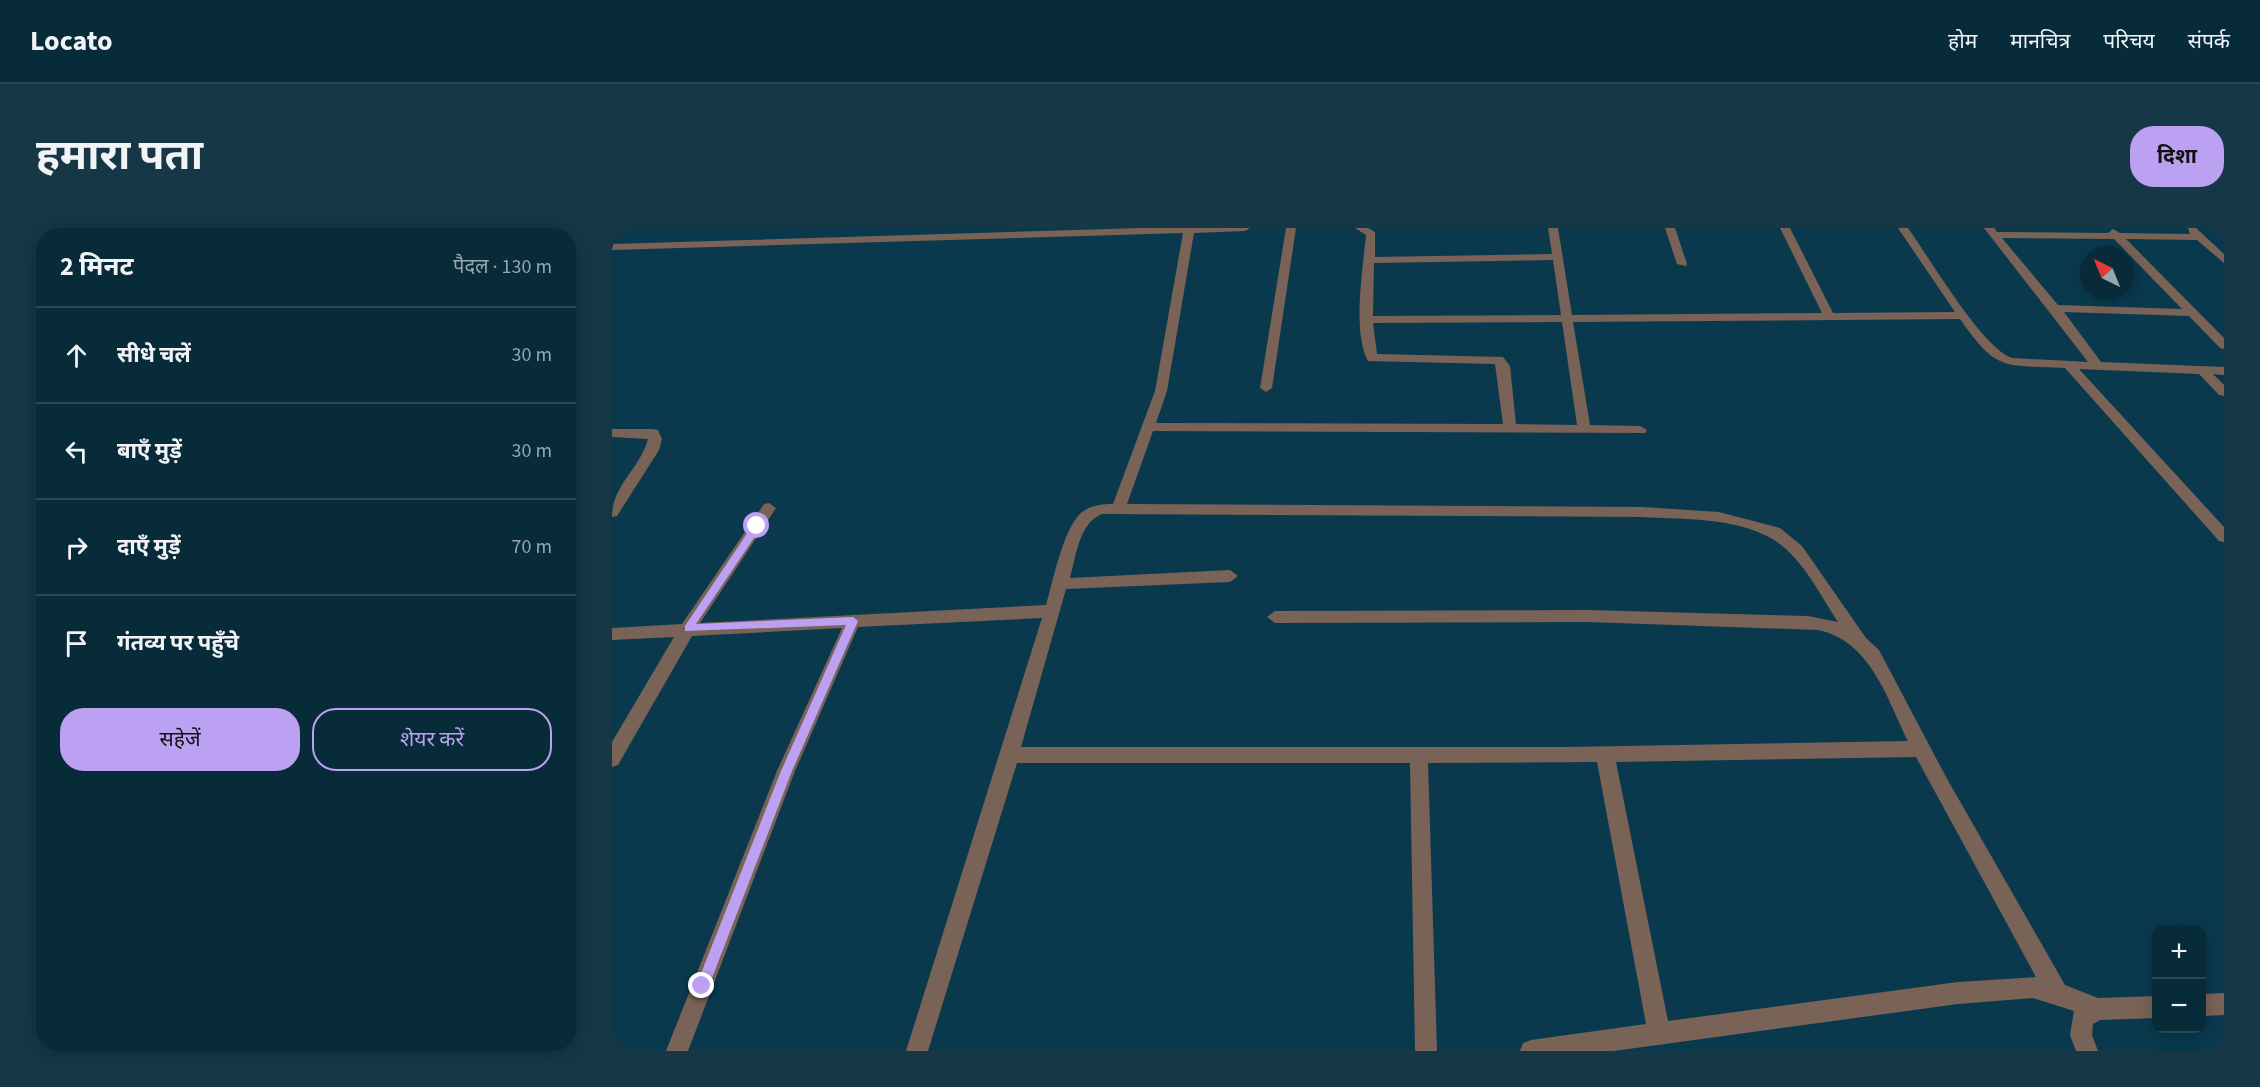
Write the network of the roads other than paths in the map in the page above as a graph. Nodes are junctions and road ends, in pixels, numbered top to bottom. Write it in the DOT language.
graph roads {
  1 [pos="1245,228"];
  2 [pos="1291,228"];
  3 [pos="1360,228"];
  4 [pos="1553,228"];
  5 [pos="1670,228"];
  6 [pos="1785,228"];
  7 [pos="1903,228"];
  8 [pos="2190,228"];
  9 [pos="1143,230"];
  10 [pos="1190,231"];
  11 [pos="1991,231"];
  12 [pos="2114,232"];
  13 [pos="2200,237"];
  14 [pos="612,247"];
  15 [pos="2222,256"];
  16 [pos="1557,257"];
  17 [pos="1370,260"];
  18 [pos="1682,264"];
  19 [pos="2055,308"];
  20 [pos="2193,313"];
  21 [pos="1963,315"];
  22 [pos="1829,316"];
  23 [pos="1568,318"];
  24 [pos="1369,320"];
  25 [pos="2224,345"];
  26 [pos="2068,364"];
  27 [pos="2098,366"];
  28 [pos="2202,370"];
  29 [pos="2224,371"];
  30 [pos="1266,388"];
  31 [pos="2224,392"];
  32 [pos="1148,427"];
  33 [pos="1510,428"];
  34 [pos="1584,429"];
  35 [pos="1640,430"];
  36 [pos="612,433"];
  37 [pos="769,508"];
  38 [pos="1118,509"];
  39 [pos="612,512"];
  40 [pos="2224,537"];
  41 [pos="1230,576"];
  42 [pos="1060,584"];
  43 [pos="1053,611"];
  44 [pos="1275,617"];
  45 [pos="853,621"];
  46 [pos="688,628"];
  47 [pos="612,634"];
  48 [pos="1858,638"];
  49 [pos="1922,749"];
  50 [pos="1605,754"];
  51 [pos="1010,755"];
  52 [pos="1419,755"];
  53 [pos="612,759"];
  54 [pos="2057,993"];
  55 [pos="2224,1004"];
  56 [pos="2206,1005"];
  57 [pos="2152,1007"];
  58 [pos="2098,1009"];
  59 [pos="1659,1034"];
  60 [pos="677,1051"];
  61 [pos="917,1051"];
  62 [pos="1426,1051"];
  63 [pos="1531,1051"];
  64 [pos="2087,1051"];
  1 -- 10 [label="street"];
  2 -- 30 [label="street"];
  3 -- 17 [label="street"];
  4 -- 16 [label="street"];
  5 -- 18 [label="street"];
  6 -- 22 [label="street"];
  7 -- 21 [label="street"];
  8 -- 13 [label="street"];
  9 -- 10 [label="street"];
  9 -- 14 [label="street"];
  10 -- 32 [label="street"];
  11 -- 12 [label="street"];
  11 -- 19 [label="street"];
  12 -- 13 [label="street"];
  12 -- 20 [label="street"];
  13 -- 15 [label="street"];
  16 -- 17 [label="street"];
  16 -- 23 [label="street"];
  17 -- 24 [label="street"];
  19 -- 20 [label="street"];
  19 -- 27 [label="street"];
  20 -- 25 [label="street"];
  21 -- 22 [label="street"];
  21 -- 26 [label="street"];
  22 -- 23 [label="street"];
  23 -- 24 [label="street"];
  23 -- 34 [label="street"];
  24 -- 33 [label="street"];
  26 -- 27 [label="street"];
  26 -- 40 [label="street"];
  27 -- 28 [label="street"];
  28 -- 29 [label="street"];
  28 -- 31 [label="street"];
  32 -- 33 [label="street"];
  32 -- 38 [label="street"];
  33 -- 34 [label="street"];
  34 -- 35 [label="street"];
  36 -- 39 [label="street"];
  37 -- 46 [label="street"];
  38 -- 42 [label="street"];
  38 -- 48 [label="street"];
  41 -- 42 [label="street"];
  42 -- 43 [label="street"];
  43 -- 45 [label="street"];
  43 -- 51 [label="street"];
  44 -- 48 [label="street"];
  45 -- 46 [label="street"];
  45 -- 60 [label="street"];
  46 -- 47 [label="street"];
  46 -- 53 [label="street"];
  48 -- 49 [label="street"];
  49 -- 50 [label="street"];
  49 -- 54 [label="street"];
  50 -- 52 [label="street"];
  50 -- 59 [label="street"];
  51 -- 52 [label="street"];
  51 -- 61 [label="street"];
  52 -- 62 [label="street"];
  54 -- 58 [label="street"];
  54 -- 59 [label="street"];
  55 -- 56 [label="street"];
  57 -- 58 [label="street"];
  58 -- 64 [label="street"];
  59 -- 63 [label="street"];
}
